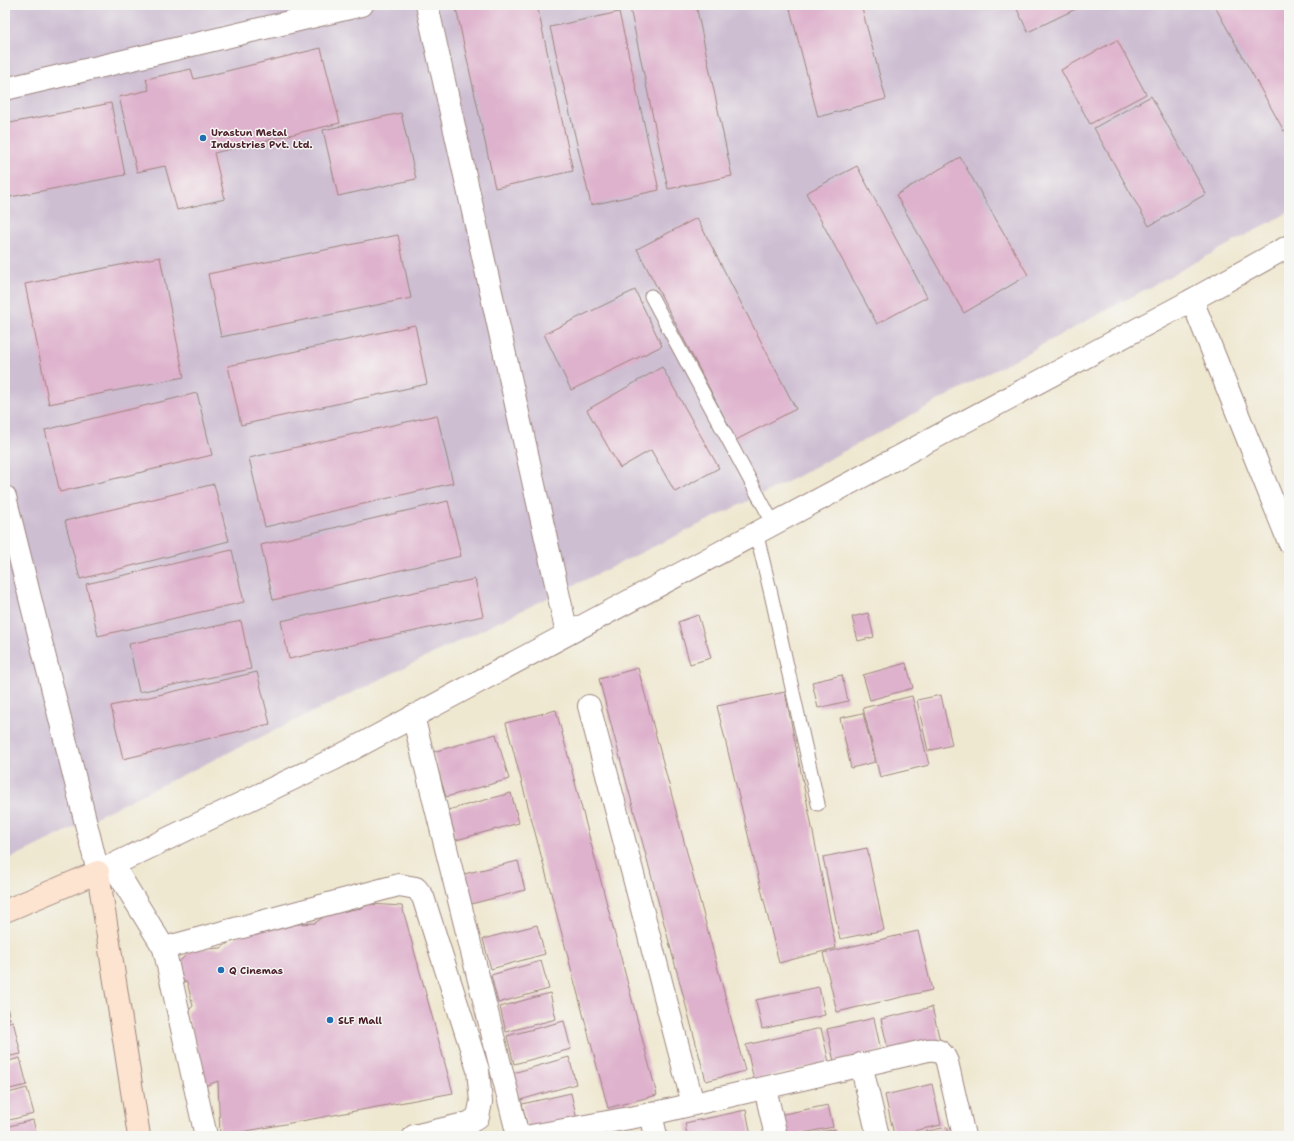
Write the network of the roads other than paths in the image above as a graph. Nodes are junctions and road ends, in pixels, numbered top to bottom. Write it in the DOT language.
graph roads {
  1 [pos="362,5"];
  2 [pos="427,5"];
  3 [pos="5,89"];
  4 [pos="1289,246"];
  5 [pos="651,296"];
  6 [pos="1192,300"];
  7 [pos="5,497"];
  8 [pos="764,527"];
  9 [pos="1289,542"];
  10 [pos="567,633"];
  11 [pos="589,706"];
  12 [pos="412,716"];
  13 [pos="818,804"];
  14 [pos="106,869"];
  15 [pos="5,911"];
  16 [pos="164,948"];
  17 [pos="861,1064"];
  18 [pos="765,1088"];
  19 [pos="693,1104"];
  20 [pos="651,1114"];
  21 [pos="139,1136"];
  22 [pos="206,1136"];
  23 [pos="414,1136"];
  24 [pos="518,1136"];
  25 [pos="531,1136"];
  26 [pos="656,1136"];
  27 [pos="776,1136"];
  28 [pos="878,1136"];
  29 [pos="964,1136"];
  1 -- 3 [label="street"];
  2 -- 10 [label="street"];
  4 -- 6 [label="street"];
  5 -- 8 [label="lane"];
  6 -- 8 [label="street"];
  6 -- 9 [label="street"];
  7 -- 14 [label="street"];
  8 -- 10 [label="street"];
  8 -- 13 [label="lane"];
  10 -- 12 [label="street"];
  11 -- 19 [label="street"];
  12 -- 14 [label="street"];
  12 -- 24 [label="street"];
  14 -- 15 [label="street"];
  14 -- 16 [label="street"];
  14 -- 21 [label="street"];
  16 -- 22 [label="street"];
  16 -- 23 [label="street"];
  17 -- 18 [label="street"];
  17 -- 28 [label="street"];
  17 -- 29 [label="street"];
  18 -- 19 [label="street"];
  18 -- 27 [label="street"];
  19 -- 20 [label="street"];
  20 -- 25 [label="street"];
  20 -- 26 [label="street"];
}
